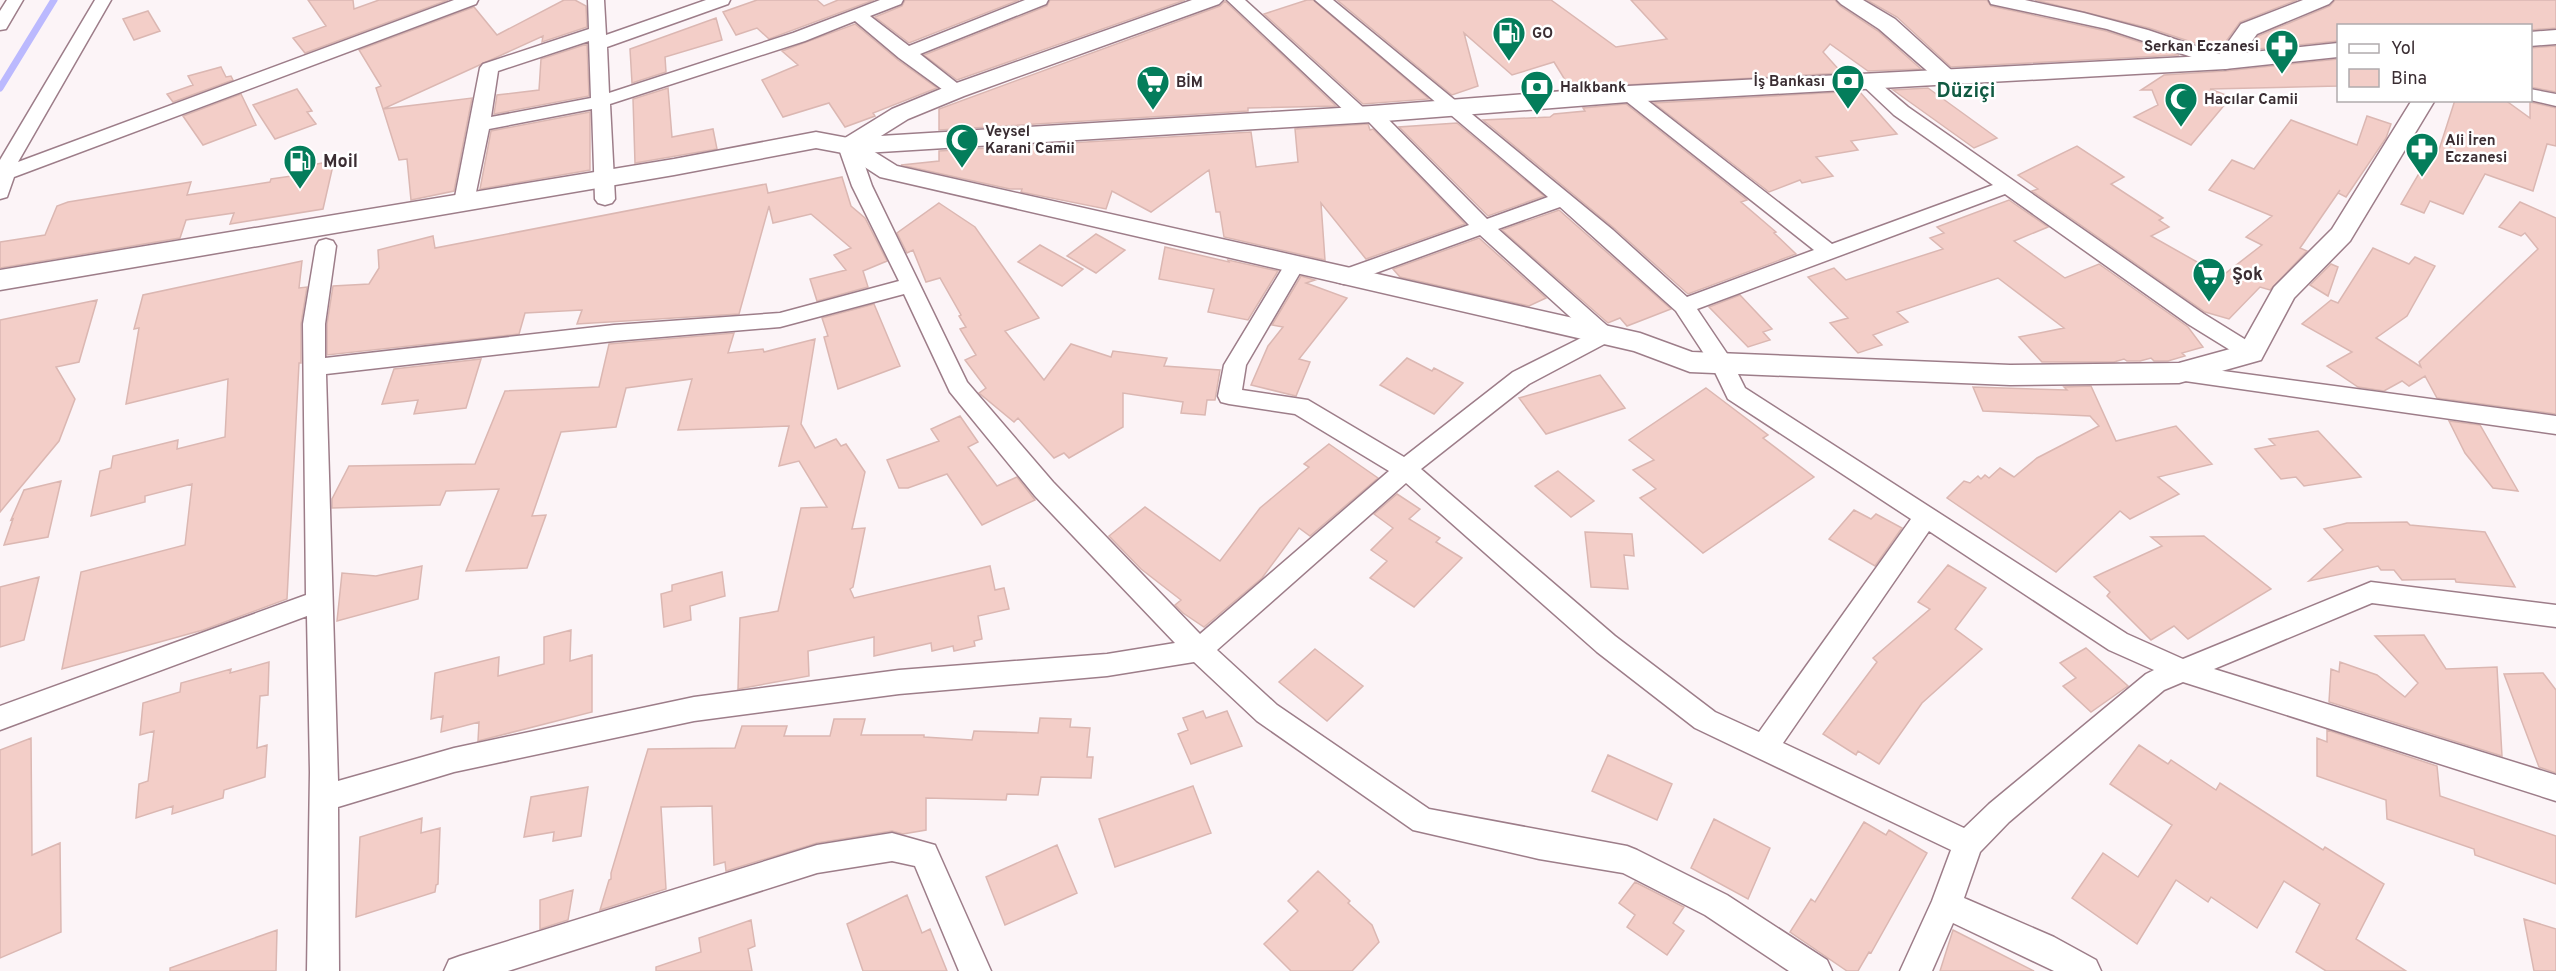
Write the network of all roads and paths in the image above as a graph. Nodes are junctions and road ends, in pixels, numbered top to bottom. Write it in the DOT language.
graph roads {
  1 [pos="15,0"];
  2 [pos="103,0"];
  3 [pos="470,0"];
  4 [pos="596,0"];
  5 [pos="722,0"];
  6 [pos="895,0"];
  7 [pos="1040,0"];
  8 [pos="1212,0"];
  9 [pos="1235,0"];
  10 [pos="1323,0"];
  11 [pos="1851,0"];
  12 [pos="1997,0"];
  13 [pos="2322,0"];
  14 [pos="859,16"];
  15 [pos="0,25"];
  16 [pos="2556,37"];
  17 [pos="598,38"];
  18 [pos="2532,39"];
  19 [pos="2337,50"];
  20 [pos="905,54"];
  21 [pos="2225,62"];
  22 [pos="1948,77"];
  23 [pos="1868,82"];
  24 [pos="956,91"];
  25 [pos="1628,94"];
  26 [pos="2532,94"];
  27 [pos="2556,100"];
  28 [pos="602,101"];
  29 [pos="2423,102"];
  30 [pos="1456,108"];
  31 [pos="1366,114"];
  32 [pos="480,125"];
  33 [pos="848,146"];
  34 [pos="6,173"];
  35 [pos="2008,186"];
  36 [pos="604,189"];
  37 [pos="0,193"];
  38 [pos="1562,199"];
  39 [pos="464,202"];
  40 [pos="1482,226"];
  41 [pos="326,246"];
  42 [pos="1830,253"];
  43 [pos="1294,266"];
  44 [pos="1344,277"];
  45 [pos="0,280"];
  46 [pos="911,285"];
  47 [pos="0,301"];
  48 [pos="1684,306"];
  49 [pos="1604,335"];
  50 [pos="2252,353"];
  51 [pos="1722,364"];
  52 [pos="315,367"];
  53 [pos="2180,373"];
  54 [pos="2556,425"];
  55 [pos="1405,469"];
  56 [pos="1925,518"];
  57 [pos="319,601"];
  58 [pos="2556,616"];
  59 [pos="1199,650"];
  60 [pos="2183,671"];
  61 [pos="0,718"];
  62 [pos="1764,748"];
  63 [pos="2556,788"];
  64 [pos="324,798"];
  65 [pos="1968,844"];
  66 [pos="1946,905"];
  67 [pos="323,971"];
  68 [pos="460,971"];
  69 [pos="975,971"];
  70 [pos="1816,971"];
  71 [pos="1916,971"];
  72 [pos="2085,971"];
  1 -- 15 [label="street"];
  2 -- 34 [label="street"];
  3 -- 34 [label="street"];
  4 -- 17 [label="street"];
  5 -- 17 [label="street"];
  6 -- 14 [label="street"];
  7 -- 20 [label="street"];
  8 -- 24 [label="street"];
  9 -- 31 [label="street"];
  10 -- 30 [label="street"];
  11 -- 22 [label="street"];
  12 -- 21 [label="street"];
  13 -- 21 [label="street"];
  14 -- 20 [label="street"];
  14 -- 28 [label="street"];
  16 -- 18 [label="main road"];
  17 -- 28 [label="street"];
  17 -- 32 [label="street"];
  19 -- 21 [label="main road"];
  20 -- 24 [label="street"];
  21 -- 22 [label="main road"];
  22 -- 23 [label="main road"];
  23 -- 25 [label="main road"];
  23 -- 35 [label="street"];
  24 -- 33 [label="street"];
  25 -- 30 [label="main road"];
  25 -- 42 [label="street"];
  26 -- 27 [label="street"];
  28 -- 32 [label="street"];
  28 -- 36 [label="street"];
  29 -- 50 [label="street"];
  30 -- 31 [label="main road"];
  30 -- 38 [label="street"];
  31 -- 33 [label="main road"];
  31 -- 40 [label="street"];
  32 -- 39 [label="street"];
  33 -- 36 [label="main road"];
  33 -- 43 [label="street"];
  33 -- 46 [label="street"];
  34 -- 37 [label="street"];
  35 -- 42 [label="street"];
  35 -- 50 [label="street"];
  36 -- 39 [label="main road"];
  36 -- 41 [label="main road"];
  38 -- 40 [label="street"];
  38 -- 48 [label="street"];
  39 -- 45 [label="main road"];
  40 -- 44 [label="street"];
  40 -- 49 [label="street"];
  41 -- 47 [label="main road"];
  41 -- 52 [label="street"];
  42 -- 48 [label="street"];
  43 -- 44 [label="street"];
  43 -- 55 [label="street"];
  44 -- 49 [label="street"];
  46 -- 52 [label="street"];
  46 -- 59 [label="street"];
  48 -- 51 [label="street"];
  49 -- 51 [label="street"];
  49 -- 55 [label="street"];
  50 -- 53 [label="street"];
  51 -- 53 [label="street"];
  51 -- 56 [label="street"];
  52 -- 57 [label="street"];
  53 -- 54 [label="street"];
  55 -- 59 [label="street"];
  55 -- 62 [label="street"];
  56 -- 60 [label="street"];
  56 -- 62 [label="street"];
  57 -- 61 [label="street"];
  57 -- 64 [label="street"];
  58 -- 60 [label="street"];
  59 -- 64 [label="street"];
  59 -- 70 [label="street"];
  60 -- 63 [label="street"];
  60 -- 65 [label="street"];
  62 -- 65 [label="street"];
  64 -- 67 [label="street"];
  65 -- 66 [label="street"];
  66 -- 71 [label="street"];
  66 -- 72 [label="street"];
  68 -- 69 [label="street"];
}
